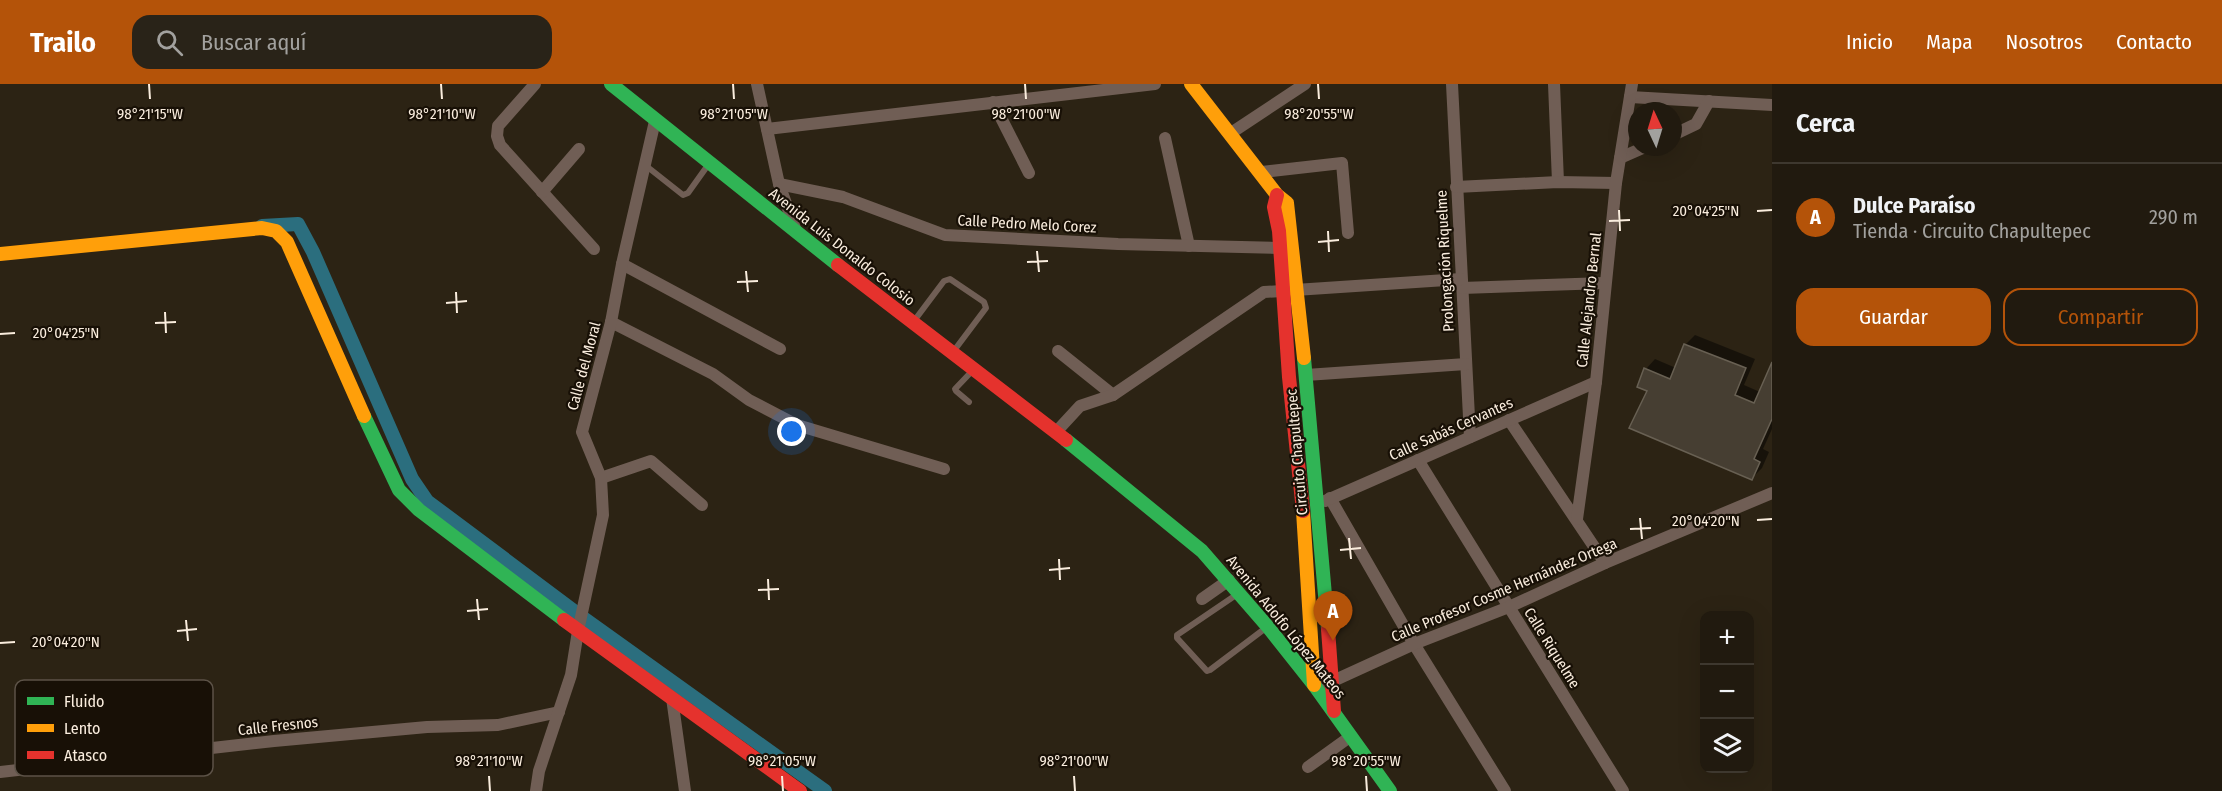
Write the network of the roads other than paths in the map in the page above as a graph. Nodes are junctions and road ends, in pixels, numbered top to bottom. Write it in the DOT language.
graph roads {
  1 [pos="535,84"];
  2 [pos="611,84"];
  3 [pos="757,84"];
  4 [pos="1155,84"];
  5 [pos="1191,84"];
  6 [pos="1305,84"];
  7 [pos="1452,84"];
  8 [pos="1554,84"];
  9 [pos="1632,84"];
  10 [pos="1630,97"];
  11 [pos="1709,101"];
  12 [pos="993,102"];
  13 [pos="1772,105"];
  14 [pos="655,120"];
  15 [pos="767,129"];
  16 [pos="1682,131"];
  17 [pos="1231,133"];
  18 [pos="1165,138"];
  19 [pos="579,148"];
  20 [pos="1628,154"];
  21 [pos="1620,158"];
  22 [pos="709,163"];
  23 [pos="645,164"];
  24 [pos="1262,172"];
  25 [pos="1029,173"];
  26 [pos="1558,183"];
  27 [pos="1616,183"];
  28 [pos="779,184"];
  29 [pos="1456,187"];
  30 [pos="542,192"];
  31 [pos="1277,195"];
  32 [pos="797,233"];
  33 [pos="1348,233"];
  34 [pos="1189,246"];
  35 [pos="1281,248"];
  36 [pos="594,249"];
  37 [pos="0,254"];
  38 [pos="621,269"];
  39 [pos="1461,284"];
  40 [pos="1605,284"];
  41 [pos="1288,290"];
  42 [pos="612,317"];
  43 [pos="913,323"];
  44 [pos="780,349"];
  45 [pos="1058,351"];
  46 [pos="953,352"];
  47 [pos="1466,364"];
  48 [pos="975,369"];
  49 [pos="1306,375"];
  50 [pos="1596,382"];
  51 [pos="1113,395"];
  52 [pos="969,402"];
  53 [pos="1509,420"];
  54 [pos="1056,432"];
  55 [pos="1470,437"];
  56 [pos="1418,460"];
  57 [pos="944,469"];
  58 [pos="601,478"];
  59 [pos="1772,493"];
  60 [pos="1324,501"];
  61 [pos="702,505"];
  62 [pos="1576,519"];
  63 [pos="1605,563"];
  64 [pos="1229,580"];
  65 [pos="1239,593"];
  66 [pos="1202,599"];
  67 [pos="1509,607"];
  68 [pos="1268,627"];
  69 [pos="579,628"];
  70 [pos="1414,644"];
  71 [pos="1333,681"];
  72 [pos="1314,685"];
  73 [pos="672,698"];
  74 [pos="1334,711"];
  75 [pos="559,712"];
  76 [pos="1351,736"];
  77 [pos="213,748"];
  78 [pos="1308,767"];
  79 [pos="15,770"];
  80 [pos="0,772"];
  81 [pos="536,791"];
  82 [pos="685,791"];
  83 [pos="800,791"];
  84 [pos="1390,791"];
  85 [pos="1505,791"];
  86 [pos="1623,791"];
  1 -- 30 [label="street"];
  2 -- 14 [label="main road, Avenida Luis Donaldo Colosio"];
  3 -- 15 [label="street"];
  4 -- 12 [label="street"];
  5 -- 17 [label="main road, Circuito Chapultepec"];
  6 -- 17 [label="street"];
  7 -- 29 [label="street, Prolongación Riquelme"];
  8 -- 26 [label="street"];
  9 -- 10 [label="street, Calle Alejandro Bernal"];
  10 -- 11 [label="street"];
  10 -- 21 [label="street, Calle Alejandro Bernal"];
  11 -- 13 [label="street"];
  11 -- 16 [label="street"];
  12 -- 15 [label="street"];
  12 -- 25 [label="street"];
  14 -- 22 [label="main road, Avenida Luis Donaldo Colosio"];
  14 -- 23 [label="street, Calle del Moral"];
  15 -- 28 [label="street"];
  17 -- 24 [label="main road, Circuito Chapultepec"];
  18 -- 34 [label="street"];
  19 -- 30 [label="street"];
  20 -- 21 [label="street"];
  21 -- 27 [label="street, Calle Alejandro Bernal"];
  22 -- 23 [label="lane"];
  22 -- 32 [label="main road, Avenida Luis Donaldo Colosio"];
  23 -- 38 [label="street, Calle del Moral"];
  24 -- 31 [label="main road, Circuito Chapultepec"];
  24 -- 33 [label="street"];
  26 -- 27 [label="street"];
  26 -- 29 [label="street"];
  27 -- 40 [label="street, Calle Alejandro Bernal"];
  28 -- 32 [label="street"];
  28 -- 34 [label="street, Calle Pedro Melo Corez"];
  29 -- 39 [label="street, Prolongación Riquelme"];
  30 -- 36 [label="street"];
  31 -- 35 [label="main road, Circuito Chapultepec"];
  31 -- 41 [label="main road, Circuito Chapultepec"];
  32 -- 43 [label="main road, Avenida Luis Donaldo Colosio"];
  34 -- 35 [label="street, Calle Pedro Melo Corez"];
  35 -- 41 [label="main road, Circuito Chapultepec"];
  37 -- 69 [label="main road"];
  38 -- 42 [label="street, Calle del Moral"];
  38 -- 44 [label="street"];
  39 -- 40 [label="street"];
  39 -- 41 [label="street"];
  39 -- 47 [label="street, Prolongación Riquelme"];
  40 -- 50 [label="street, Calle Alejandro Bernal"];
  41 -- 49 [label="main road, Circuito Chapultepec"];
  41 -- 51 [label="street"];
  41 -- 72 [label="main road, Circuito Chapultepec"];
  42 -- 57 [label="street"];
  42 -- 58 [label="street, Calle del Moral"];
  43 -- 46 [label="main road, Avenida Luis Donaldo Colosio"];
  43 -- 46 [label="lane"];
  45 -- 51 [label="street"];
  46 -- 48 [label="main road, Avenida Luis Donaldo Colosio"];
  47 -- 49 [label="street"];
  47 -- 55 [label="street, Prolongación Riquelme"];
  48 -- 52 [label="lane"];
  48 -- 54 [label="main road, Avenida Luis Donaldo Colosio"];
  49 -- 60 [label="main road, Circuito Chapultepec"];
  50 -- 53 [label="street, Calle Sabás Cervantes"];
  50 -- 62 [label="street, Calle Alejandro Bernal"];
  51 -- 54 [label="street"];
  53 -- 55 [label="street, Calle Sabás Cervantes"];
  53 -- 62 [label="street"];
  54 -- 64 [label="main road, Avenida Adolfo López Mateos"];
  55 -- 56 [label="street, Calle Sabás Cervantes"];
  56 -- 60 [label="street, Calle Sabás Cervantes"];
  56 -- 67 [label="street, Calle Riquelme"];
  58 -- 61 [label="street"];
  58 -- 69 [label="street, Calle del Moral"];
  59 -- 63 [label="street, Calle Profesor Cosme Hernández Ortega"];
  60 -- 70 [label="street"];
  60 -- 71 [label="main road, Circuito Chapultepec"];
  62 -- 63 [label="street"];
  63 -- 67 [label="street, Calle Profesor Cosme Hernández Ortega"];
  64 -- 65 [label="main road, Avenida Adolfo López Mateos"];
  64 -- 66 [label="street"];
  65 -- 68 [label="main road, Avenida Adolfo López Mateos"];
  65 -- 68 [label="lane"];
  67 -- 70 [label="street, Calle Profesor Cosme Hernández Ortega"];
  67 -- 86 [label="street, Calle Riquelme"];
  68 -- 72 [label="main road, Avenida Adolfo López Mateos"];
  69 -- 73 [label="main road"];
  69 -- 75 [label="street, Calle del Moral"];
  70 -- 71 [label="street, Calle Profesor Cosme Hernández Ortega"];
  70 -- 85 [label="street"];
  71 -- 72 [label="street, Calle Profesor Cosme Hernández Ortega"];
  71 -- 74 [label="main road, Circuito Chapultepec"];
  72 -- 74 [label="main road, Avenida Adolfo López Mateos"];
  73 -- 82 [label="street"];
  73 -- 83 [label="main road"];
  74 -- 76 [label="main road, Avenida Adolfo López Mateos"];
  75 -- 77 [label="street, Calle Fresnos"];
  75 -- 81 [label="street, Calle del Moral"];
  76 -- 78 [label="street"];
  76 -- 84 [label="main road, Avenida Adolfo López Mateos"];
  79 -- 80 [label="street, Calle Fresnos"];
}
